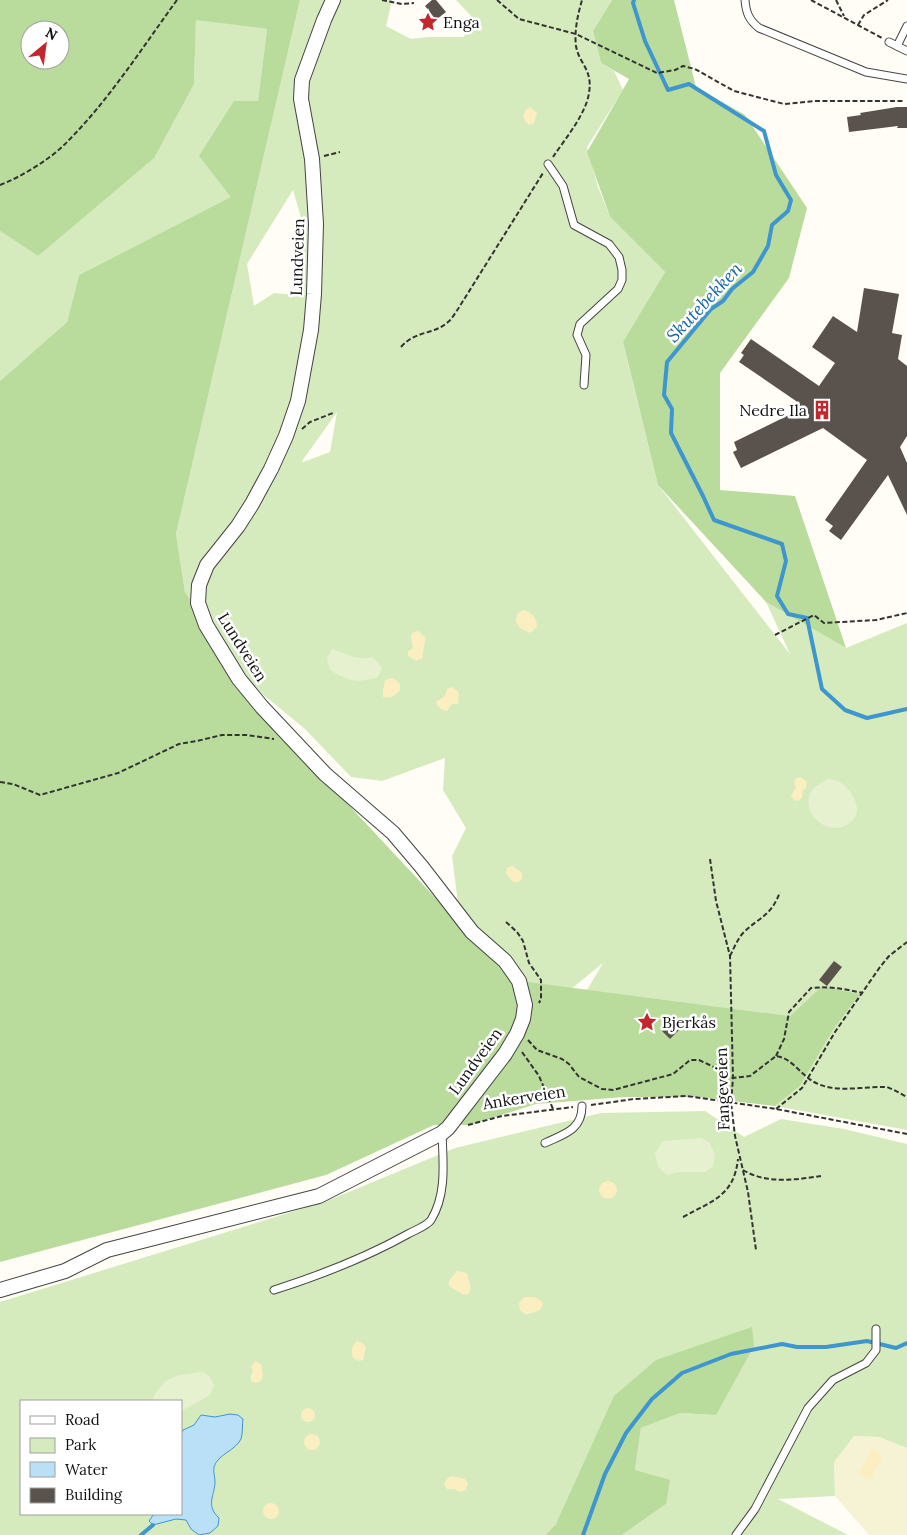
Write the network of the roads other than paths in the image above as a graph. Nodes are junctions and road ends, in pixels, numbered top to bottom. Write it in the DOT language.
graph roads {
  1 [pos="333,0"];
  2 [pos="745,0"];
  3 [pos="907,26"];
  4 [pos="889,42"];
  5 [pos="896,46"];
  6 [pos="907,51"];
  7 [pos="907,79"];
  8 [pos="548,164"];
  9 [pos="584,385"];
  10 [pos="582,1106"];
  11 [pos="445,1130"];
  12 [pos="545,1143"];
  13 [pos="0,1290"];
  14 [pos="274,1290"];
  15 [pos="876,1328"];
  16 [pos="736,1535"];
  1 -- 11 [label="street, Lundveien"];
  2 -- 7 [label="lane"];
  3 -- 5 [label="lane"];
  4 -- 5 [label="lane"];
  5 -- 6 [label="lane"];
  8 -- 9 [label="lane"];
  10 -- 12 [label="lane"];
  11 -- 13 [label="street"];
  11 -- 14 [label="lane"];
  15 -- 16 [label="lane"];
}
